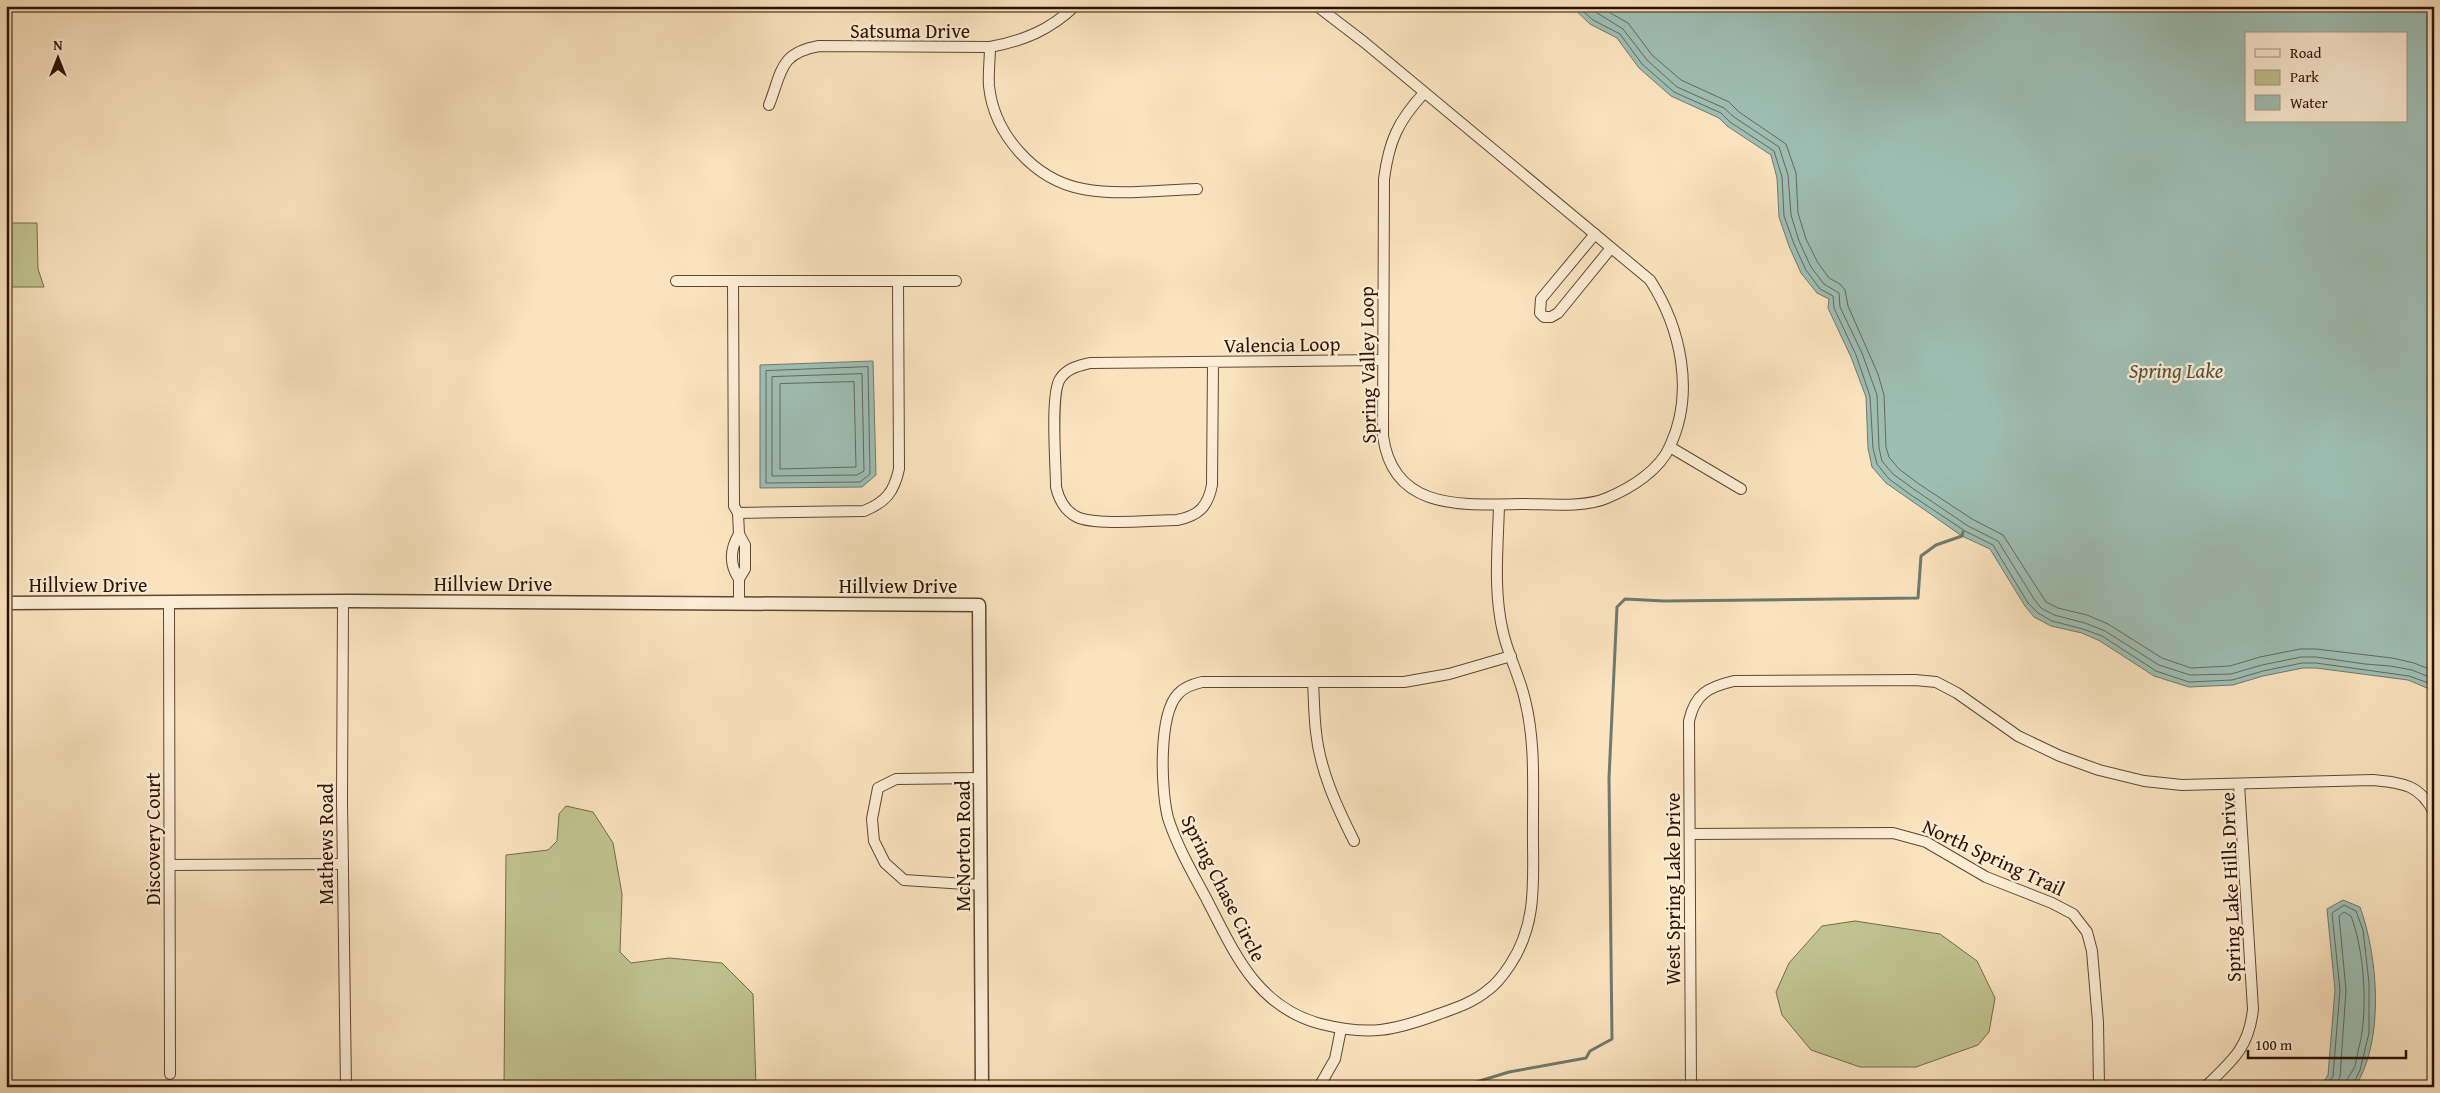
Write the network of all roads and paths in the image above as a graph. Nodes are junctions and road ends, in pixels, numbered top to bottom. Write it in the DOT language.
graph roads {
  1 [pos="1075,6"];
  2 [pos="1317,6"];
  3 [pos="990,48"];
  4 [pos="1424,93"];
  5 [pos="769,105"];
  6 [pos="1197,189"];
  7 [pos="1594,234"];
  8 [pos="1611,248"];
  9 [pos="676,281"];
  10 [pos="733,281"];
  11 [pos="898,281"];
  12 [pos="956,281"];
  13 [pos="1382,360"];
  14 [pos="1213,362"];
  15 [pos="1670,447"];
  16 [pos="1741,489"];
  17 [pos="1499,504"];
  18 [pos="738,512"];
  19 [pos="739,534"];
  20 [pos="732,557"];
  21 [pos="745,558"];
  22 [pos="739,579"];
  23 [pos="343,601"];
  24 [pos="6,603"];
  25 [pos="169,603"];
  26 [pos="739,603"];
  27 [pos="979,605"];
  28 [pos="1511,656"];
  29 [pos="1314,682"];
  30 [pos="980,778"];
  31 [pos="2239,784"];
  32 [pos="2434,813"];
  33 [pos="1690,834"];
  34 [pos="1354,842"];
  35 [pos="343,864"];
  36 [pos="170,865"];
  37 [pos="981,885"];
  38 [pos="1341,1029"];
  39 [pos="170,1074"];
  40 [pos="346,1087"];
  41 [pos="982,1087"];
  42 [pos="1318,1087"];
  43 [pos="1691,1087"];
  44 [pos="2098,1087"];
  45 [pos="2205,1087"];
  1 -- 3 [label="street, Satsuma Drive"];
  2 -- 4 [label="street"];
  3 -- 5 [label="street, Satsuma Drive"];
  3 -- 6 [label="street"];
  4 -- 7 [label="street, Spring Valley Loop"];
  4 -- 13 [label="street, Spring Valley Loop"];
  7 -- 8 [label="street, Spring Valley Loop"];
  7 -- 8 [label="street"];
  8 -- 15 [label="street, Spring Valley Loop"];
  9 -- 10 [label="street"];
  10 -- 11 [label="street"];
  10 -- 18 [label="street"];
  11 -- 12 [label="street"];
  11 -- 18 [label="street"];
  13 -- 14 [label="street, Valencia Loop"];
  13 -- 17 [label="street, Spring Valley Loop"];
  14 -- 14 [label="street, Valencia Loop"];
  15 -- 16 [label="street"];
  15 -- 17 [label="street, Spring Valley Loop"];
  17 -- 28 [label="street, Spring Chase Circle"];
  18 -- 19 [label="street"];
  19 -- 20 [label="street"];
  19 -- 21 [label="street"];
  20 -- 21 [label="street"];
  20 -- 22 [label="street"];
  21 -- 22 [label="street"];
  22 -- 26 [label="street"];
  23 -- 25 [label="street, Hillview Drive"];
  23 -- 26 [label="street, Hillview Drive"];
  23 -- 35 [label="street, Mathews Road"];
  24 -- 25 [label="street, Hillview Drive"];
  25 -- 36 [label="street, Discovery Court"];
  26 -- 27 [label="street, Hillview Drive"];
  27 -- 30 [label="street, McNorton Road"];
  28 -- 29 [label="street, Spring Chase Circle"];
  28 -- 38 [label="street, Spring Chase Circle"];
  29 -- 34 [label="street"];
  29 -- 38 [label="street, Spring Chase Circle"];
  30 -- 37 [label="street, McNorton Road"];
  30 -- 37 [label="street"];
  31 -- 32 [label="street, Spring Lake Hills Drive"];
  31 -- 33 [label="street, West Spring Lake Drive"];
  31 -- 45 [label="street, Spring Lake Hills Drive"];
  33 -- 43 [label="street, West Spring Lake Drive"];
  33 -- 44 [label="street, North Spring Trail"];
  35 -- 36 [label="street"];
  35 -- 40 [label="street, Mathews Road"];
  36 -- 39 [label="street, Discovery Court"];
  37 -- 41 [label="street, McNorton Road"];
  38 -- 42 [label="street"];
}
